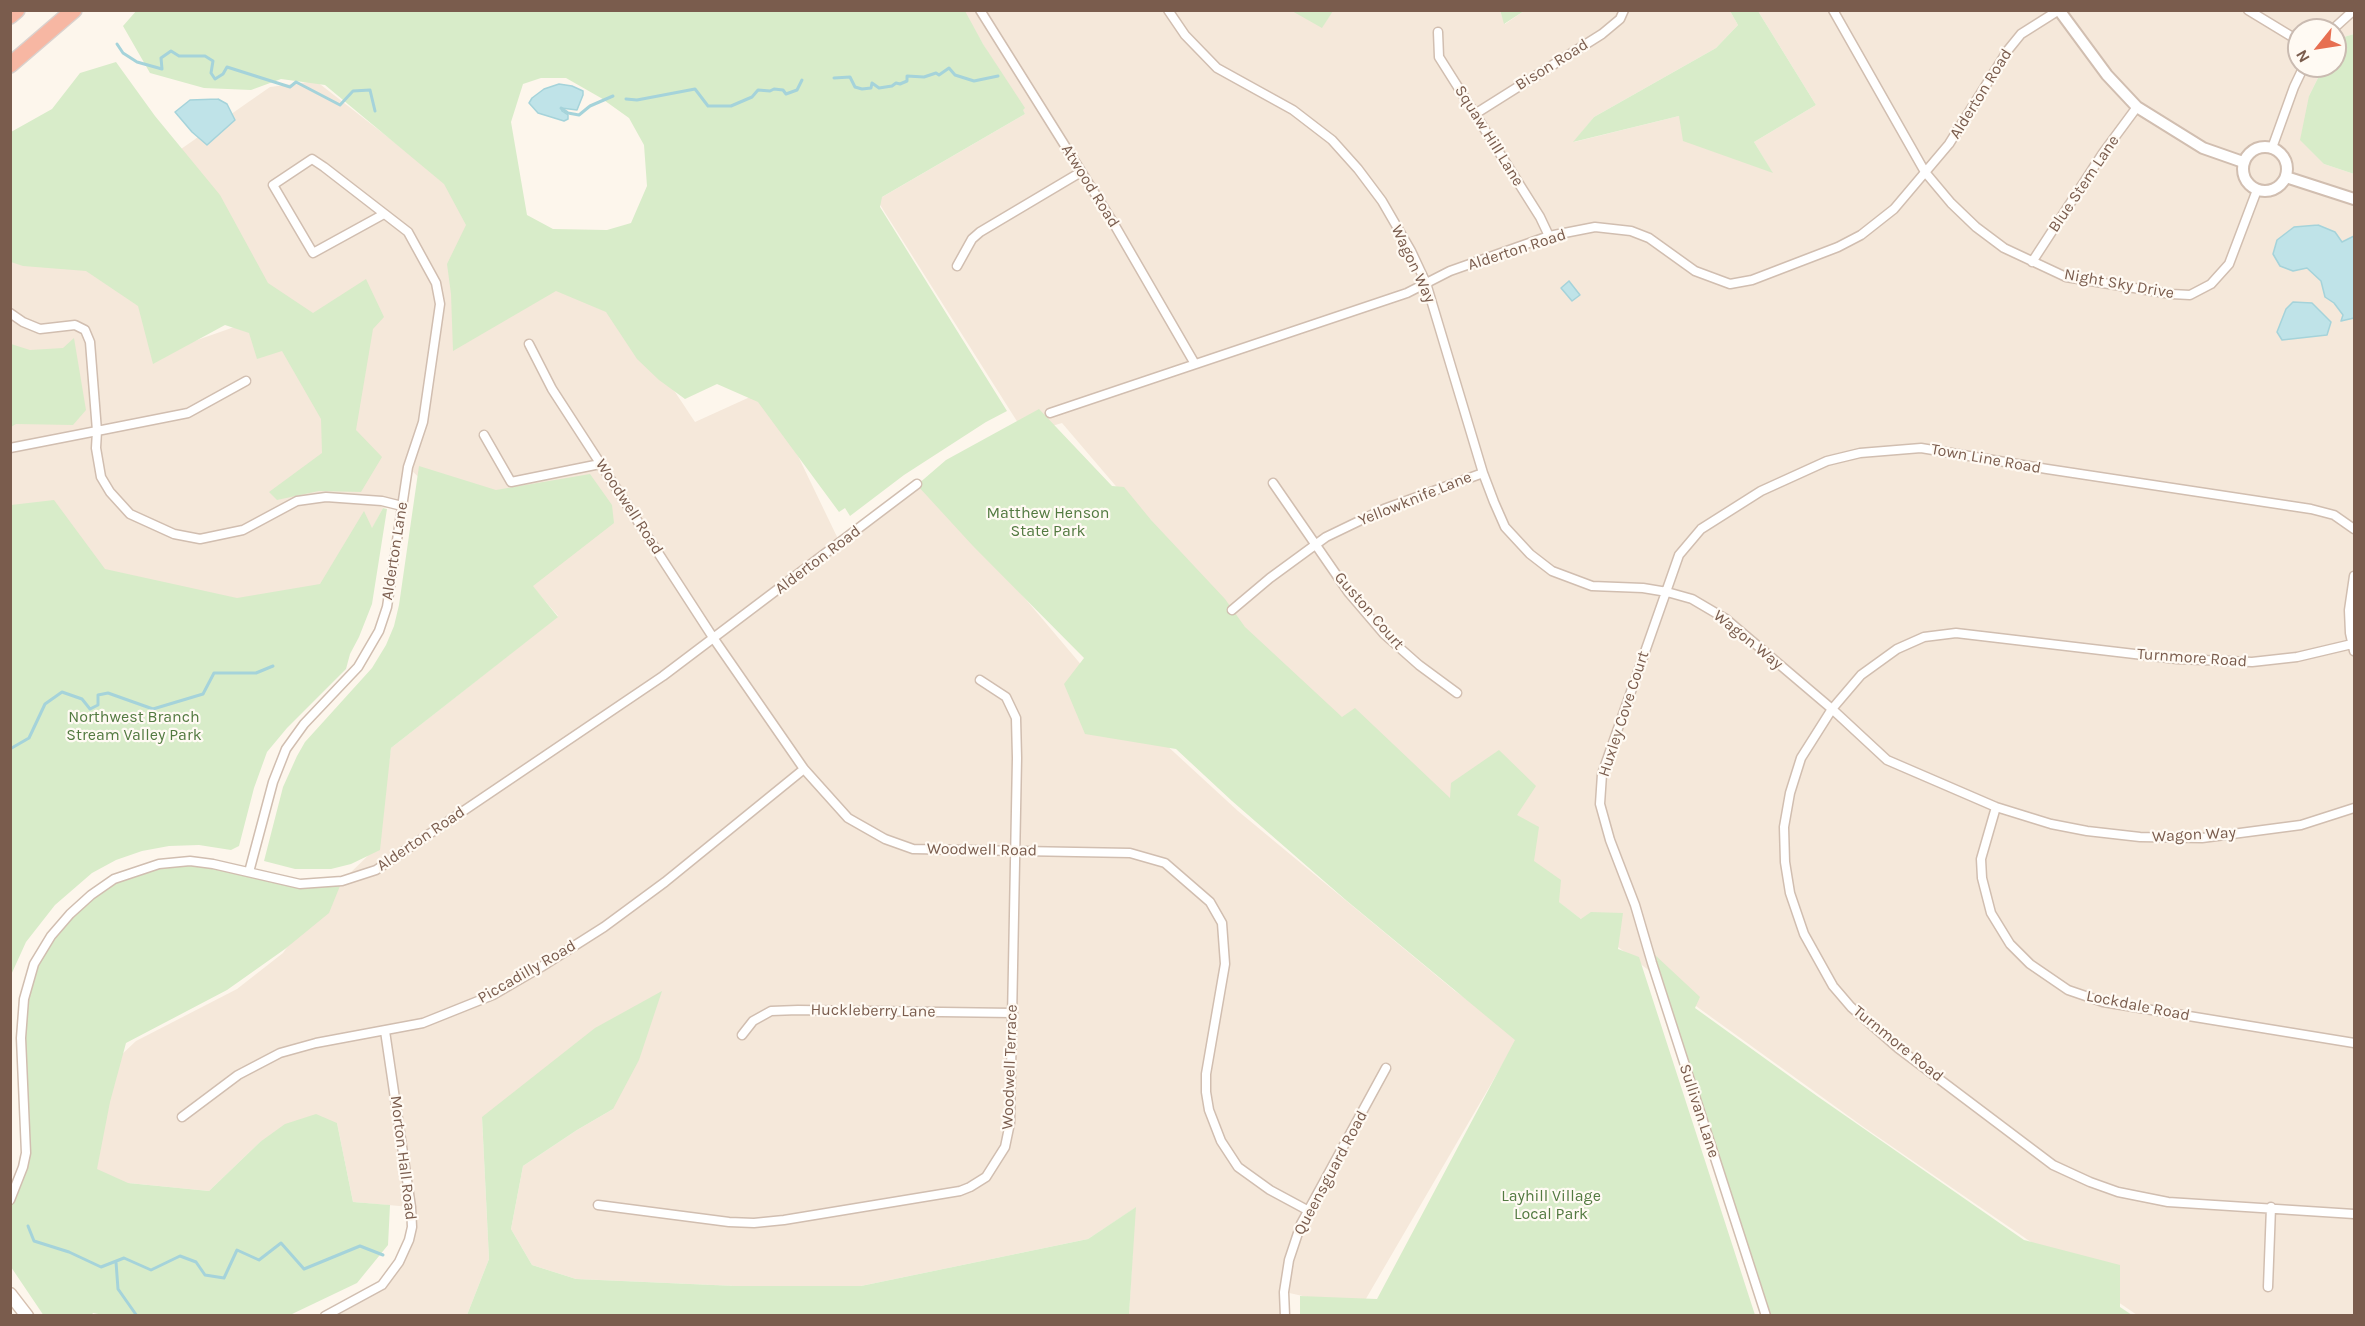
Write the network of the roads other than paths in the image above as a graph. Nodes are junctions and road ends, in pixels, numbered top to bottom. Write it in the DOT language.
graph roads {
  1 [pos="17,10"];
  2 [pos="74,10"];
  3 [pos="980,10"];
  4 [pos="1168,10"];
  5 [pos="1624,10"];
  6 [pos="1833,10"];
  7 [pos="2060,10"];
  8 [pos="2248,10"];
  9 [pos="10,16"];
  10 [pos="1438,32"];
  11 [pos="2287,34"];
  12 [pos="10,65"];
  13 [pos="2298,78"];
  14 [pos="2136,107"];
  15 [pos="1475,114"];
  16 [pos="2272,148"];
  17 [pos="2243,162"];
  18 [pos="1081,172"];
  19 [pos="1925,172"];
  20 [pos="2286,177"];
  21 [pos="2257,190"];
  22 [pos="2355,200"];
  23 [pos="384,214"];
  24 [pos="1549,236"];
  25 [pos="2032,261"];
  26 [pos="957,266"];
  27 [pos="1426,283"];
  28 [pos="10,313"];
  29 [pos="529,344"];
  30 [pos="1195,364"];
  31 [pos="246,381"];
  32 [pos="1050,413"];
  33 [pos="97,431"];
  34 [pos="484,435"];
  35 [pos="10,448"];
  36 [pos="600,464"];
  37 [pos="1483,473"];
  38 [pos="1274,483"];
  39 [pos="917,484"];
  40 [pos="402,506"];
  41 [pos="2355,529"];
  42 [pos="1316,545"];
  43 [pos="2355,576"];
  44 [pos="1667,592"];
  45 [pos="1232,610"];
  46 [pos="714,639"];
  47 [pos="2354,647"];
  48 [pos="980,680"];
  49 [pos="1457,693"];
  50 [pos="1832,709"];
  51 [pos="804,769"];
  52 [pos="1996,807"];
  53 [pos="2355,808"];
  54 [pos="1015,851"];
  55 [pos="249,872"];
  56 [pos="1635,905"];
  57 [pos="1013,1012"];
  58 [pos="385,1031"];
  59 [pos="742,1035"];
  60 [pos="2355,1043"];
  61 [pos="1386,1068"];
  62 [pos="182,1117"];
  63 [pos="10,1200"];
  64 [pos="598,1205"];
  65 [pos="2271,1207"];
  66 [pos="1309,1211"];
  67 [pos="2355,1214"];
  68 [pos="2268,1287"];
  69 [pos="10,1294"];
  70 [pos="27,1316"];
  71 [pos="325,1316"];
  72 [pos="1285,1316"];
  73 [pos="1766,1316"];
  1 -- 9 [label="highway"];
  2 -- 12 [label="highway"];
  3 -- 18 [label="street, Atwood Road"];
  4 -- 27 [label="street, Wagon Way"];
  5 -- 15 [label="street, Bison Road"];
  6 -- 19 [label="street, Night Sky Drive"];
  7 -- 14 [label="street"];
  7 -- 19 [label="street, Alderton Road"];
  8 -- 11 [label="street"];
  10 -- 15 [label="street, Squaw Hill Lane"];
  13 -- 16 [label="street"];
  14 -- 17 [label="street"];
  14 -- 25 [label="street, Blue Stem Lane"];
  15 -- 24 [label="street, Squaw Hill Lane"];
  16 -- 17 [label="street"];
  16 -- 20 [label="street"];
  17 -- 21 [label="street"];
  18 -- 26 [label="street"];
  18 -- 30 [label="street, Atwood Road"];
  19 -- 24 [label="street, Alderton Road"];
  19 -- 25 [label="street, Night Sky Drive"];
  20 -- 21 [label="street"];
  20 -- 22 [label="street"];
  21 -- 25 [label="street, Night Sky Drive"];
  23 -- 23 [label="street, Alderton Lane"];
  23 -- 40 [label="street, Alderton Lane"];
  24 -- 27 [label="street, Alderton Road"];
  27 -- 30 [label="street, Alderton Road"];
  27 -- 37 [label="street, Wagon Way"];
  28 -- 33 [label="street"];
  29 -- 36 [label="street, Woodwell Road"];
  30 -- 32 [label="street, Alderton Road"];
  31 -- 33 [label="street"];
  33 -- 35 [label="street"];
  33 -- 40 [label="street"];
  34 -- 36 [label="street"];
  36 -- 46 [label="street, Woodwell Road"];
  37 -- 42 [label="street, Yellowknife Lane"];
  37 -- 44 [label="street, Wagon Way"];
  38 -- 42 [label="street, Guston Court"];
  39 -- 46 [label="street, Alderton Road"];
  40 -- 55 [label="street, Alderton Lane"];
  41 -- 44 [label="street, Town Line Road"];
  42 -- 45 [label="street, Yellowknife Lane"];
  42 -- 49 [label="street, Guston Court"];
  43 -- 47 [label="street"];
  44 -- 50 [label="street, Wagon Way"];
  44 -- 56 [label="street, Huxley Cove Court"];
  46 -- 51 [label="street, Woodwell Road"];
  46 -- 55 [label="street, Alderton Road"];
  47 -- 50 [label="street, Turnmore Road"];
  48 -- 54 [label="street, Woodwell Terrace"];
  50 -- 52 [label="street, Wagon Way"];
  50 -- 65 [label="street, Turnmore Road"];
  51 -- 54 [label="street, Woodwell Road"];
  51 -- 58 [label="street, Piccadilly Road"];
  52 -- 53 [label="street, Wagon Way"];
  52 -- 60 [label="street, Lockdale Road"];
  54 -- 57 [label="street, Woodwell Terrace"];
  54 -- 66 [label="street, Woodwell Road"];
  55 -- 63 [label="street, Alderton Road"];
  56 -- 73 [label="street, Sullivan Lane"];
  57 -- 59 [label="street, Huckleberry Lane"];
  57 -- 64 [label="street, Woodwell Terrace"];
  58 -- 62 [label="street, Piccadilly Road"];
  58 -- 71 [label="street, Morton Hall Road"];
  61 -- 66 [label="street, Queensguard Road"];
  65 -- 67 [label="street, Turnmore Road"];
  65 -- 68 [label="street"];
  66 -- 72 [label="street, Queensguard Road"];
  69 -- 70 [label="main road"];
}
